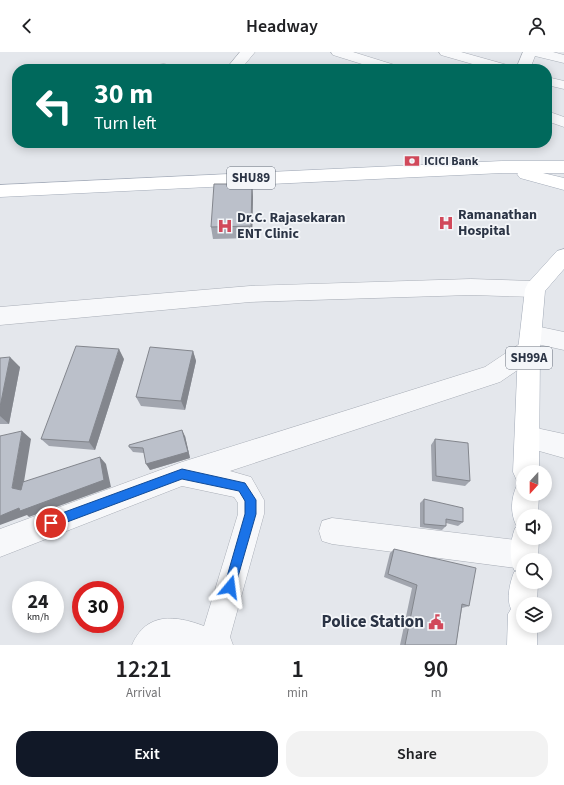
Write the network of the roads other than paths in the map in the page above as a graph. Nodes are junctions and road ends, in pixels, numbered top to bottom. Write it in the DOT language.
graph roads {
  1 [pos="248,52"];
  2 [pos="338,52"];
  3 [pos="446,52"];
  4 [pos="530,52"];
  5 [pos="537,52"];
  6 [pos="564,59"];
  7 [pos="237,64"];
  8 [pos="389,64"];
  9 [pos="488,64"];
  10 [pos="524,64"];
  11 [pos="552,82"];
  12 [pos="564,85"];
  13 [pos="552,118"];
  14 [pos="564,122"];
  15 [pos="502,167"];
  16 [pos="564,167"];
  17 [pos="564,184"];
  18 [pos="0,191"];
  19 [pos="564,256"];
  20 [pos="535,289"];
  21 [pos="0,316"];
  22 [pos="564,341"];
  23 [pos="530,342"];
  24 [pos="527,437"];
  25 [pos="564,446"];
  26 [pos="526,465"];
  27 [pos="182,474"];
  28 [pos="332,531"];
  29 [pos="0,543"];
  30 [pos="516,558"];
  31 [pos="522,633"];
  32 [pos="216,644"];
  33 [pos="147,645"];
  34 [pos="522,645"];
  1 -- 7 [label="street"];
  2 -- 8 [label="street"];
  3 -- 9 [label="street"];
  4 -- 10 [label="street"];
  5 -- 6 [label="street"];
  11 -- 12 [label="street"];
  13 -- 14 [label="street"];
  15 -- 16 [label="main road, SHU89"];
  15 -- 17 [label="main road, SHU89"];
  15 -- 18 [label="main road, SHU89"];
  19 -- 20 [label="main road"];
  20 -- 21 [label="street"];
  20 -- 23 [label="main road, SH99A"];
  22 -- 23 [label="street"];
  23 -- 24 [label="main road, SH99A"];
  23 -- 27 [label="street"];
  24 -- 25 [label="street"];
  24 -- 26 [label="main road, SH99A"];
  27 -- 29 [label="street"];
  27 -- 32 [label="street"];
  28 -- 30 [label="street"];
  31 -- 34 [label="main road"];
  32 -- 33 [label="street"];
}
